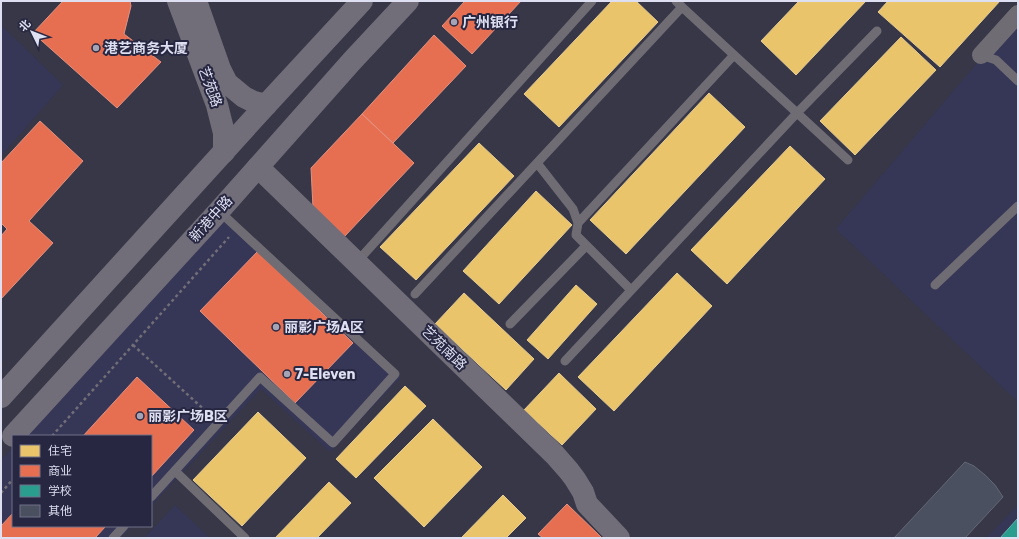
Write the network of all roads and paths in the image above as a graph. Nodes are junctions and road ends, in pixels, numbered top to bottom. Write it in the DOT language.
graph roads {
  1 [pos="178,1"];
  2 [pos="196,1"];
  3 [pos="362,1"];
  4 [pos="408,1"];
  5 [pos="592,1"];
  6 [pos="679,4"];
  7 [pos="1018,14"];
  8 [pos="877,31"];
  9 [pos="734,55"];
  10 [pos="981,55"];
  11 [pos="1018,81"];
  12 [pos="266,105"];
  13 [pos="797,113"];
  14 [pos="224,152"];
  15 [pos="848,160"];
  16 [pos="537,163"];
  17 [pos="258,167"];
  18 [pos="1018,206"];
  19 [pos="219,211"];
  20 [pos="578,223"];
  21 [pos="237,228"];
  22 [pos="586,246"];
  23 [pos="356,263"];
  24 [pos="935,285"];
  25 [pos="631,290"];
  26 [pos="415,294"];
  27 [pos="510,324"];
  28 [pos="133,345"];
  29 [pos="565,361"];
  30 [pos="1,397"];
  31 [pos="219,422"];
  32 [pos="14,435"];
  33 [pos="53,435"];
  34 [pos="12,437"];
  35 [pos="1,450"];
  36 [pos="175,470"];
  37 [pos="12,480"];
  38 [pos="1,493"];
  39 [pos="152,496"];
  40 [pos="123,527"];
  41 [pos="113,538"];
  42 [pos="245,538"];
  43 [pos="619,538"];
  1 -- 14 [label="street, 艺苑路"];
  2 -- 12 [label="street, 艺苑路"];
  3 -- 12 [label="main road"];
  4 -- 17 [label="main road, 新港中路"];
  5 -- 23 [label="lane"];
  6 -- 9 [label="lane"];
  6 -- 16 [label="lane"];
  7 -- 10 [label="street"];
  8 -- 13 [label="lane"];
  9 -- 13 [label="lane"];
  9 -- 20 [label="lane"];
  10 -- 11 [label="lane"];
  12 -- 14 [label="main road"];
  13 -- 15 [label="lane"];
  13 -- 25 [label="lane"];
  14 -- 30 [label="main road"];
  16 -- 20 [label="lane"];
  16 -- 26 [label="lane"];
  17 -- 19 [label="main road, 新港中路"];
  17 -- 23 [label="street, 艺苑南路"];
  18 -- 24 [label="lane"];
  19 -- 21 [label="lane"];
  19 -- 32 [label="main road, 新港中路"];
  20 -- 22 [label="lane"];
  21 -- 28 [label="path"];
  21 -- 31 [label="lane"];
  22 -- 25 [label="lane"];
  22 -- 27 [label="lane"];
  23 -- 43 [label="street, 艺苑南路"];
  25 -- 29 [label="lane"];
  28 -- 31 [label="path"];
  28 -- 33 [label="path"];
  31 -- 36 [label="lane"];
  34 -- 35 [label="main road, 新港中路"];
  36 -- 39 [label="lane"];
  36 -- 42 [label="lane"];
  37 -- 38 [label="path"];
  40 -- 41 [label="lane"];
}
